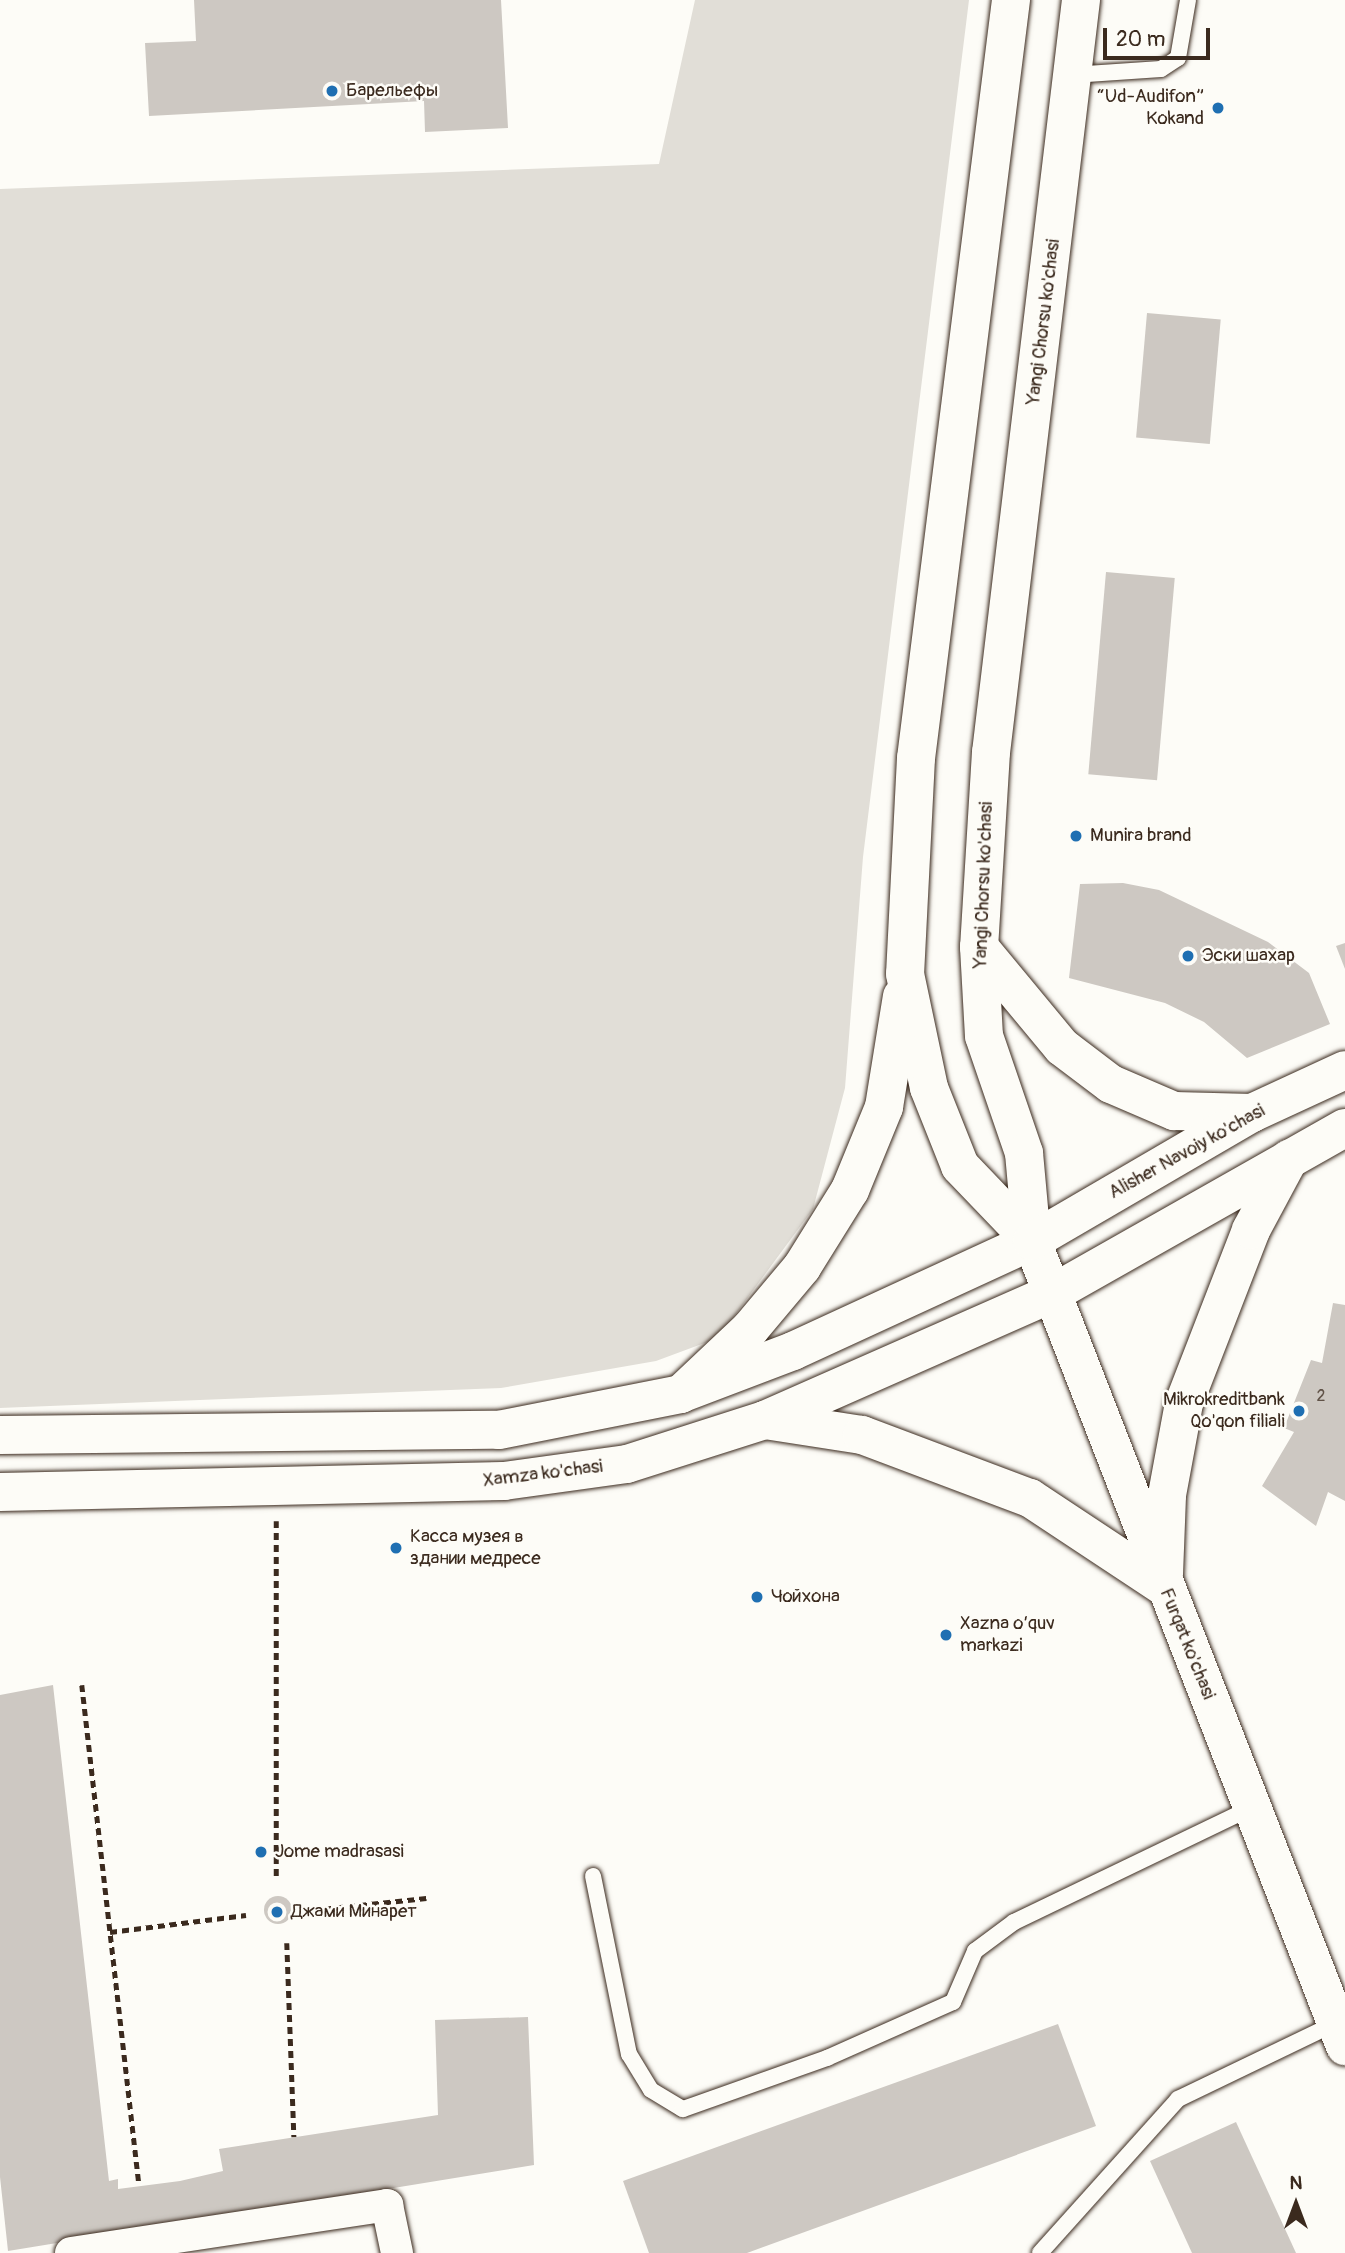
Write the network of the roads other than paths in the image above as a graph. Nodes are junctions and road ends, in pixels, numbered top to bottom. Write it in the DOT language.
graph roads {
  1 [pos="1012,0"];
  2 [pos="1081,0"];
  3 [pos="1188,0"];
  4 [pos="1072,75"];
  5 [pos="979,947"];
  6 [pos="905,974"];
  7 [pos="1345,1070"];
  8 [pos="1252,1113"];
  9 [pos="1342,1134"];
  10 [pos="1289,1159"];
  11 [pos="1032,1241"];
  12 [pos="1053,1293"];
  13 [pos="680,1394"];
  14 [pos="765,1420"];
  15 [pos="0,1435"];
  16 [pos="0,1492"];
  17 [pos="1163,1586"];
  18 [pos="1254,1807"];
  19 [pos="593,1876"];
  20 [pos="1341,2034"];
  21 [pos="71,2253"];
  22 [pos="397,2253"];
  23 [pos="1040,2253"];
  1 -- 6 [label="main road"];
  2 -- 4 [label="main road, Yangi Chorsu ko'chasi"];
  3 -- 4 [label="lane"];
  4 -- 5 [label="main road, Yangi Chorsu ko'chasi"];
  5 -- 8 [label="main road"];
  5 -- 11 [label="main road, Yangi Chorsu ko'chasi"];
  6 -- 11 [label="main road"];
  6 -- 13 [label="main road"];
  7 -- 8 [label="main road, Alisher Navoiy ko'chasi"];
  8 -- 11 [label="main road, Alisher Navoiy ko'chasi"];
  9 -- 10 [label="main road"];
  10 -- 12 [label="main road"];
  10 -- 17 [label="main road"];
  11 -- 12 [label="main road, Furqat ko'chasi"];
  11 -- 13 [label="main road"];
  12 -- 14 [label="main road, Xamza ko'chasi"];
  12 -- 17 [label="main road, Furqat ko'chasi"];
  13 -- 15 [label="main road"];
  14 -- 16 [label="main road, Xamza ko'chasi"];
  14 -- 17 [label="main road"];
  17 -- 18 [label="main road, Furqat ko'chasi"];
  18 -- 19 [label="lane"];
  18 -- 20 [label="main road, Furqat ko'chasi"];
  20 -- 23 [label="lane"];
  21 -- 22 [label="street"];
}
